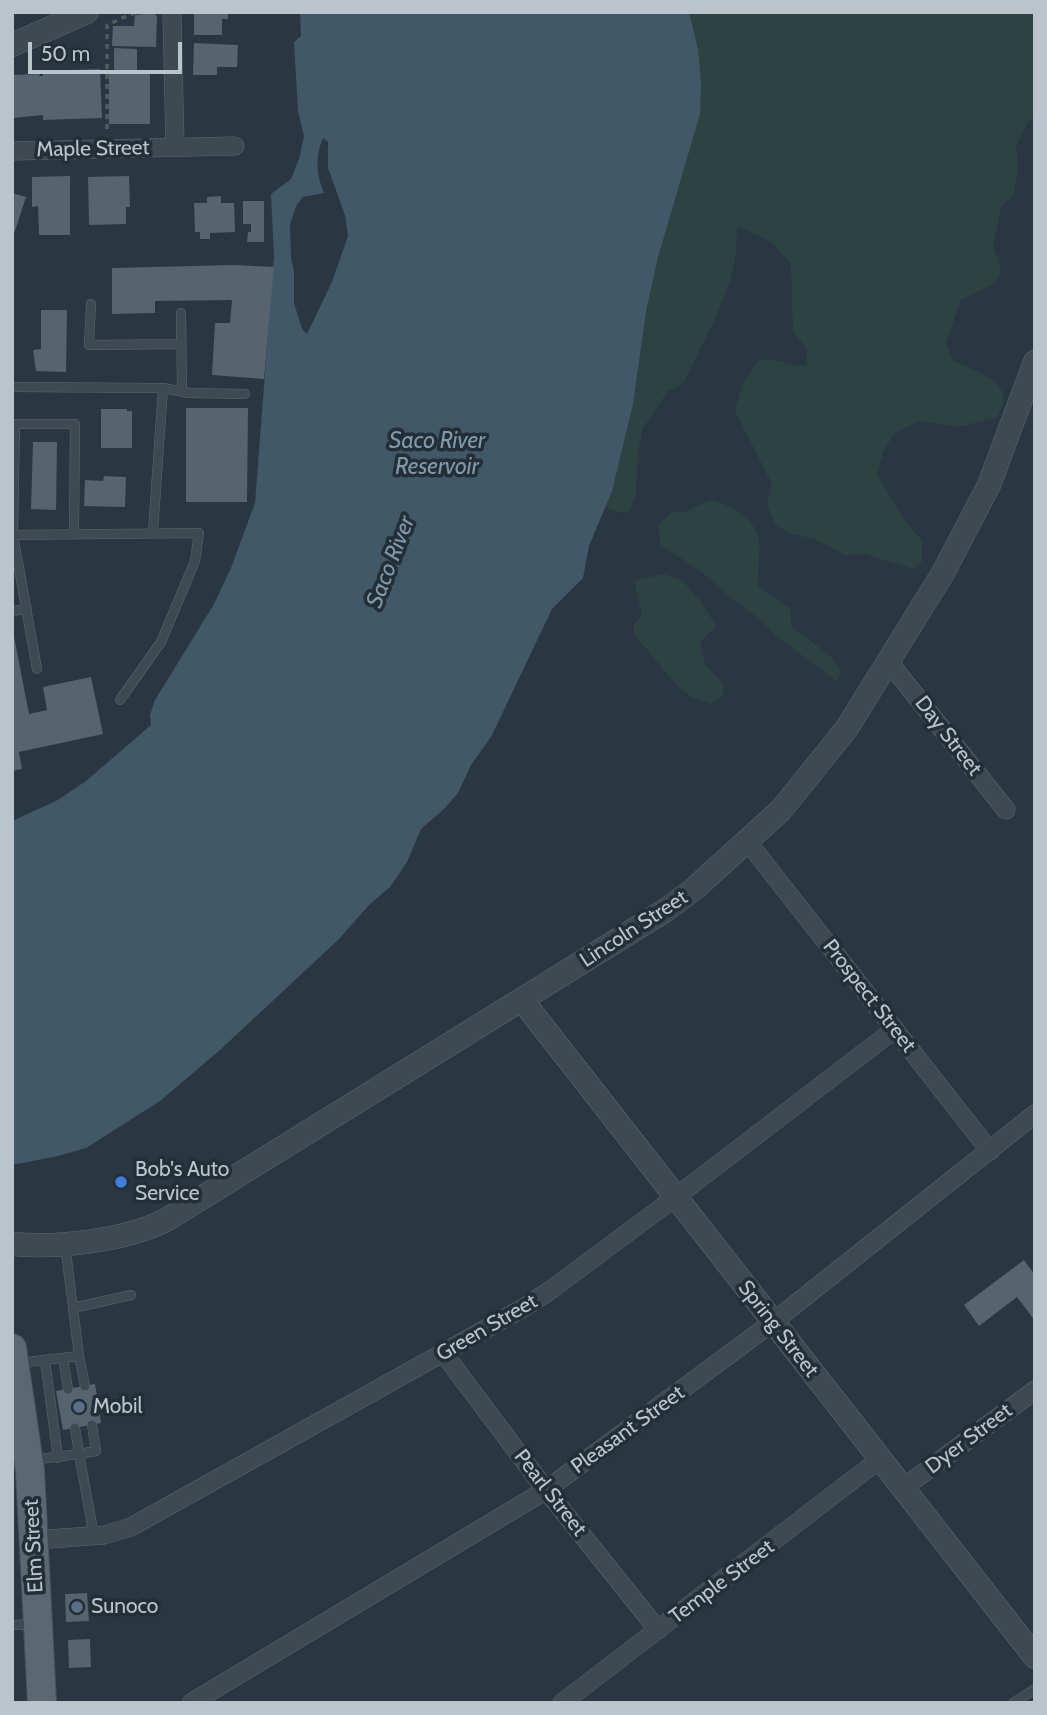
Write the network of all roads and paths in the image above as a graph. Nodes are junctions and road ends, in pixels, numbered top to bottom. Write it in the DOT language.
graph roads {
  1 [pos="87,12"];
  2 [pos="136,12"];
  3 [pos="172,12"];
  4 [pos="12,46"];
  5 [pos="235,146"];
  6 [pos="175,147"];
  7 [pos="107,149"];
  8 [pos="12,151"];
  9 [pos="91,304"];
  10 [pos="181,313"];
  11 [pos="181,344"];
  12 [pos="1035,362"];
  13 [pos="12,387"];
  14 [pos="163,388"];
  15 [pos="182,391"];
  16 [pos="245,394"];
  17 [pos="153,532"];
  18 [pos="13,534"];
  19 [pos="74,534"];
  20 [pos="27,609"];
  21 [pos="12,611"];
  22 [pos="889,662"];
  23 [pos="37,669"];
  24 [pos="120,700"];
  25 [pos="1006,810"];
  26 [pos="747,841"];
  27 [pos="523,1000"];
  28 [pos="895,1029"];
  29 [pos="1035,1114"];
  30 [pos="990,1150"];
  31 [pos="677,1196"];
  32 [pos="65,1242"];
  33 [pos="12,1244"];
  34 [pos="131,1295"];
  35 [pos="73,1308"];
  36 [pos="773,1322"];
  37 [pos="444,1354"];
  38 [pos="14,1356"];
  39 [pos="79,1356"];
  40 [pos="63,1358"];
  41 [pos="45,1360"];
  42 [pos="85,1386"];
  43 [pos="68,1389"];
  44 [pos="1035,1390"];
  45 [pos="92,1425"];
  46 [pos="75,1428"];
  47 [pos="79,1454"];
  48 [pos="58,1458"];
  49 [pos="880,1459"];
  50 [pos="29,1460"];
  51 [pos="903,1488"];
  52 [pos="546,1490"];
  53 [pos="22,1500"];
  54 [pos="94,1536"];
  55 [pos="34,1540"];
  56 [pos="25,1624"];
  57 [pos="658,1630"];
  58 [pos="1035,1657"];
  59 [pos="1035,1689"];
  60 [pos="42,1703"];
  61 [pos="191,1703"];
  62 [pos="562,1703"];
  63 [pos="1013,1703"];
  1 -- 4 [label="street"];
  2 -- 7 [label="path"];
  3 -- 6 [label="street, Maple Street"];
  5 -- 6 [label="street, Maple Street"];
  6 -- 7 [label="street, Maple Street"];
  7 -- 8 [label="street, Maple Street"];
  9 -- 11 [label="lane"];
  10 -- 11 [label="lane"];
  11 -- 15 [label="lane"];
  12 -- 22 [label="street, Lincoln Street"];
  13 -- 14 [label="lane"];
  14 -- 15 [label="lane"];
  14 -- 17 [label="lane"];
  15 -- 16 [label="lane"];
  17 -- 19 [label="lane"];
  17 -- 24 [label="lane"];
  18 -- 19 [label="lane"];
  18 -- 19 [label="lane"];
  18 -- 20 [label="lane"];
  20 -- 21 [label="lane"];
  20 -- 23 [label="lane"];
  22 -- 25 [label="street, Day Street"];
  22 -- 26 [label="street, Lincoln Street"];
  26 -- 27 [label="street, Lincoln Street"];
  26 -- 28 [label="street, Prospect Street"];
  27 -- 31 [label="street, Spring Street"];
  27 -- 32 [label="street, Lincoln Street"];
  28 -- 30 [label="street, Prospect Street"];
  28 -- 31 [label="street, Green Street"];
  29 -- 30 [label="street, Pleasant Street"];
  30 -- 36 [label="street, Pleasant Street"];
  31 -- 36 [label="street, Spring Street"];
  31 -- 37 [label="street, Green Street"];
  32 -- 33 [label="street, Lincoln Street"];
  32 -- 35 [label="lane"];
  34 -- 35 [label="lane"];
  35 -- 39 [label="lane"];
  36 -- 49 [label="street, Spring Street"];
  36 -- 52 [label="street, Pleasant Street"];
  37 -- 52 [label="street, Pearl Street"];
  37 -- 54 [label="street, Green Street"];
  38 -- 41 [label="lane"];
  38 -- 50 [label="main road, Elm Street"];
  39 -- 40 [label="lane"];
  39 -- 42 [label="lane"];
  40 -- 41 [label="lane"];
  40 -- 43 [label="lane"];
  41 -- 48 [label="lane"];
  44 -- 51 [label="street, Dyer Street"];
  45 -- 47 [label="lane"];
  46 -- 47 [label="lane"];
  47 -- 48 [label="lane"];
  47 -- 54 [label="lane"];
  48 -- 50 [label="lane"];
  49 -- 51 [label="street, Spring Street"];
  49 -- 57 [label="street, Temple Street"];
  50 -- 53 [label="main road, Elm Street"];
  51 -- 58 [label="street, Spring Street"];
  52 -- 57 [label="street, Pearl Street"];
  52 -- 61 [label="street, Pleasant Street"];
  53 -- 55 [label="main road, Elm Street"];
  54 -- 55 [label="street, Green Street"];
  55 -- 56 [label="main road, Elm Street"];
  56 -- 60 [label="main road, Elm Street"];
  57 -- 62 [label="street, Temple Street"];
  59 -- 63 [label="lane"];
}
